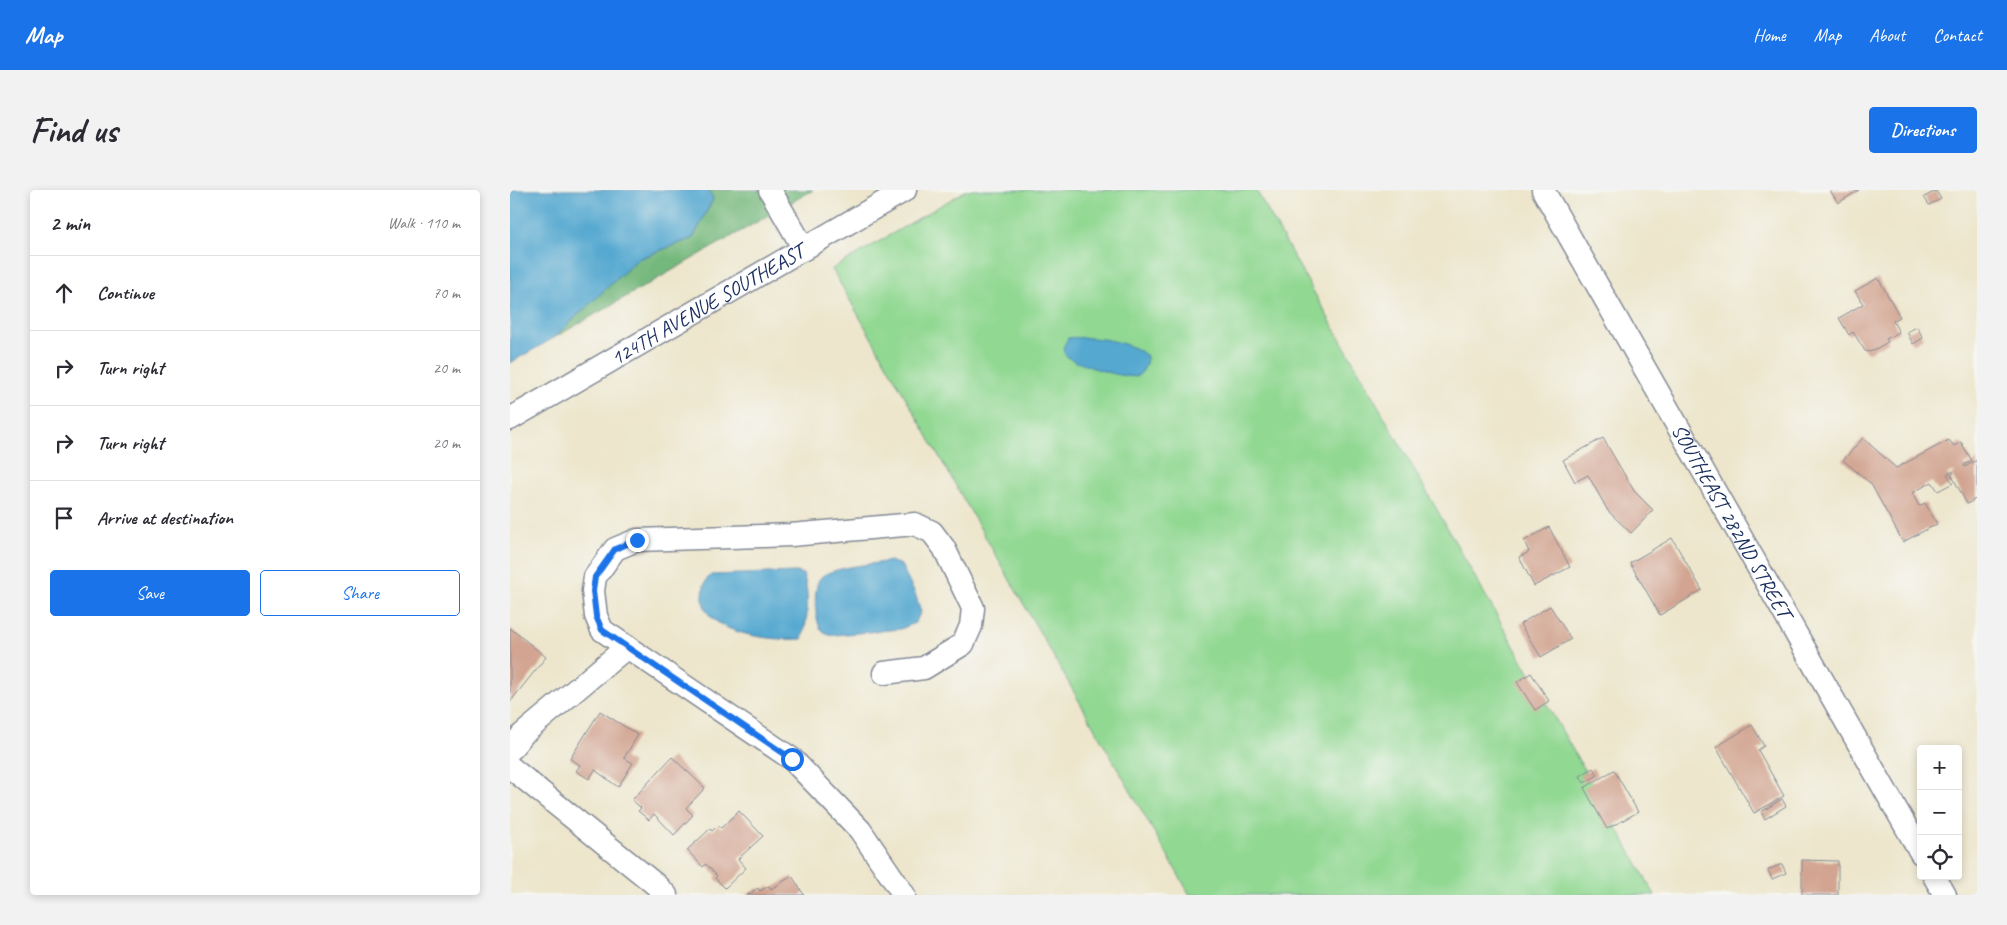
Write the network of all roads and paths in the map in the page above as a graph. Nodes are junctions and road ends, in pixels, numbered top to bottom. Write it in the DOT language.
graph roads {
  1 [pos="770,190"];
  2 [pos="905,190"];
  3 [pos="1543,190"];
  4 [pos="804,249"];
  5 [pos="510,419"];
  6 [pos="627,647"];
  7 [pos="884,672"];
  8 [pos="510,750"];
  9 [pos="510,767"];
  10 [pos="1917,846"];
  11 [pos="666,895"];
  12 [pos="904,895"];
  1 -- 4 [label="street"];
  2 -- 4 [label="street, 124TH AVENUE SOUTHEAST"];
  3 -- 10 [label="street, SOUTHEAST 282ND STREET"];
  4 -- 5 [label="street, 124TH AVENUE SOUTHEAST"];
  6 -- 7 [label="street"];
  6 -- 8 [label="street"];
  6 -- 12 [label="street"];
  9 -- 11 [label="street"];
}
